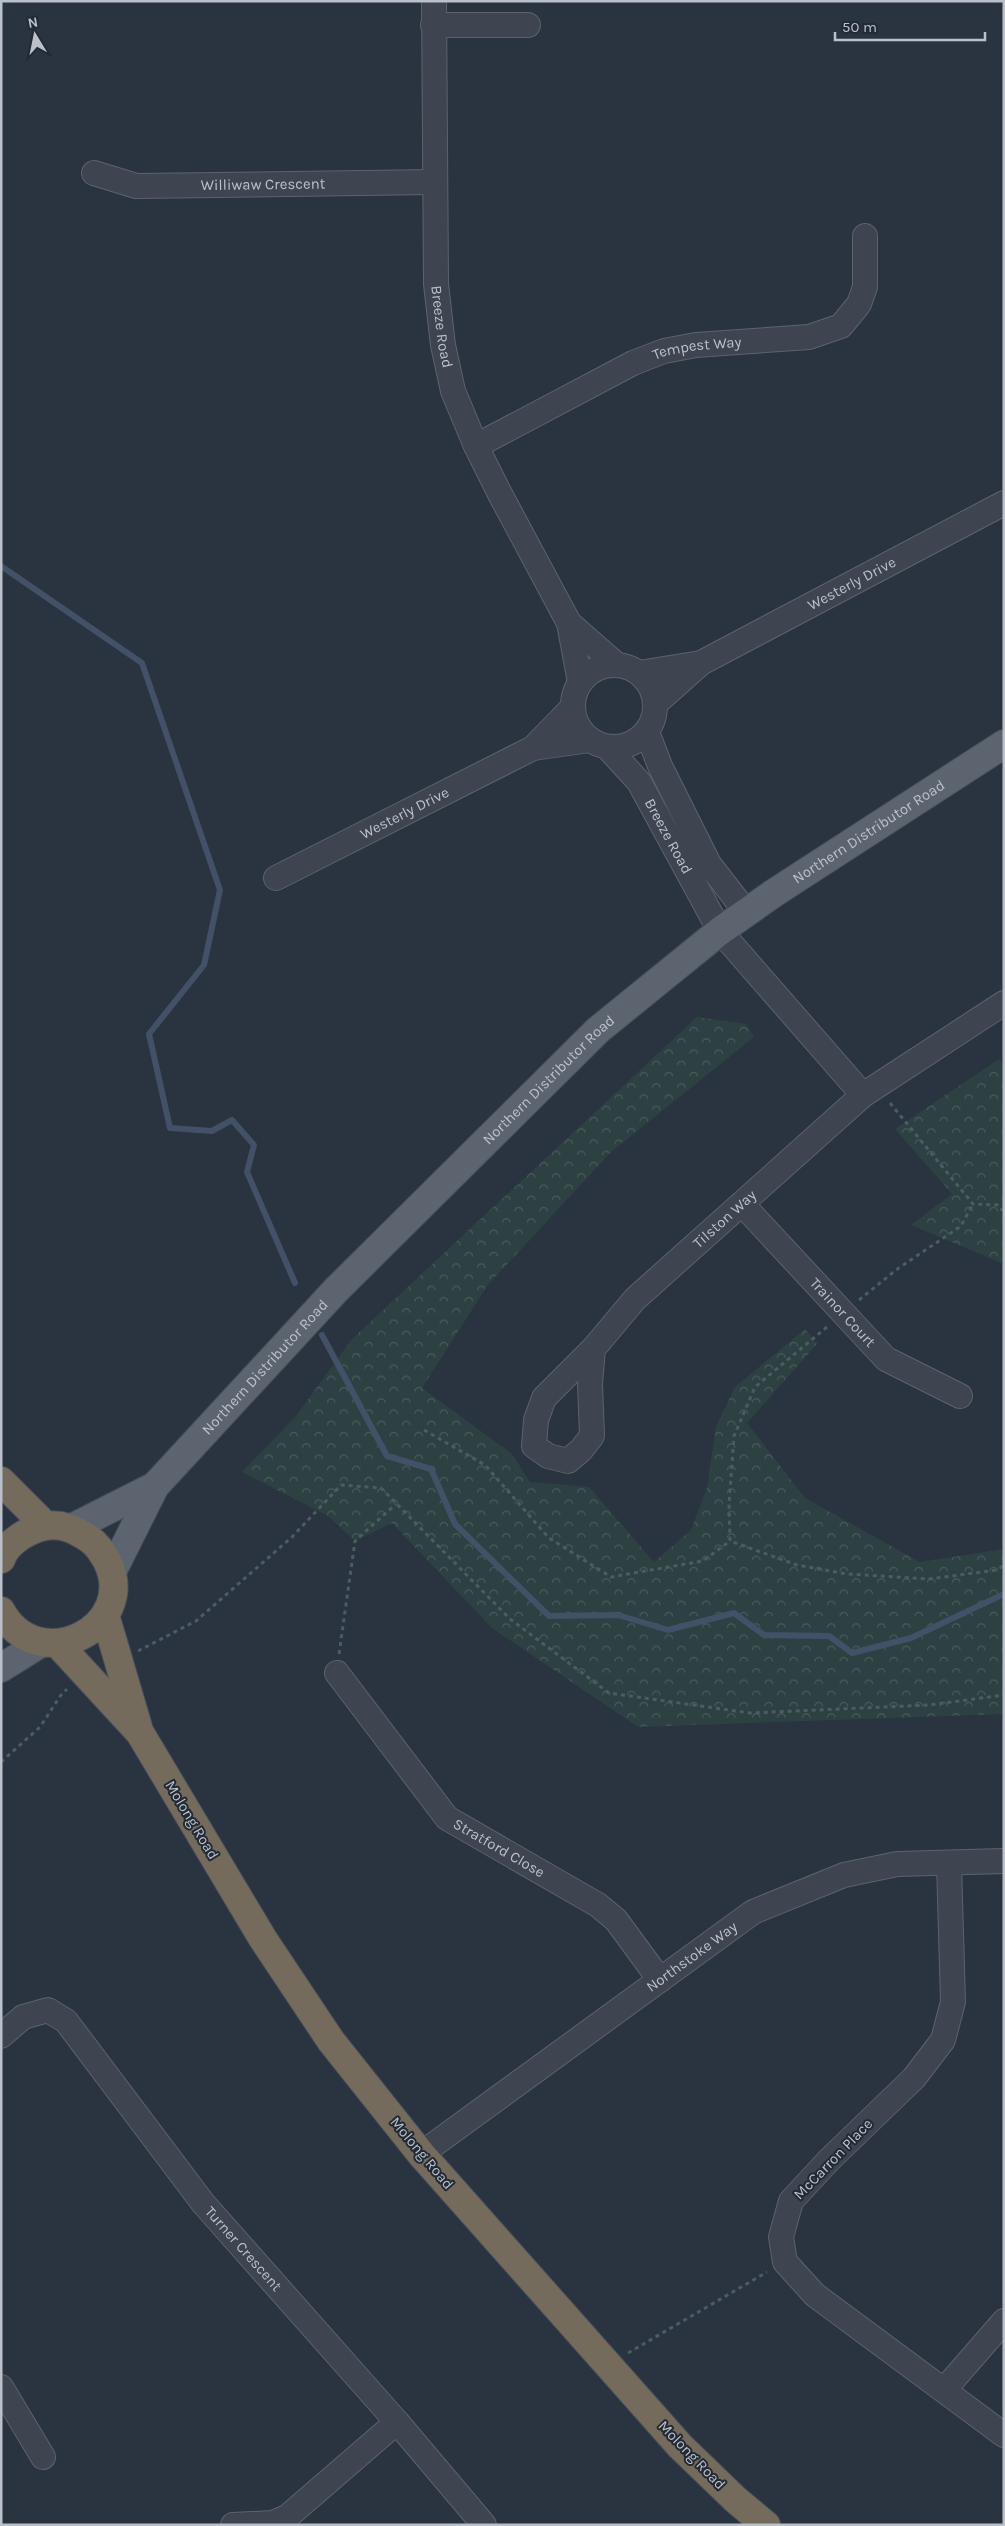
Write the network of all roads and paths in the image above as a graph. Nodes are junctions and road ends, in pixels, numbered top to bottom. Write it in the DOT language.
graph roads {
  1 [pos="434,1"];
  2 [pos="433,25"];
  3 [pos="528,25"];
  4 [pos="94,173"];
  5 [pos="435,182"];
  6 [pos="865,236"];
  7 [pos="476,446"];
  8 [pos="1004,503"];
  9 [pos="569,623"];
  10 [pos="701,663"];
  11 [pos="617,665"];
  12 [pos="639,673"];
  13 [pos="580,682"];
  14 [pos="655,704"];
  15 [pos="572,708"];
  16 [pos="646,732"];
  17 [pos="598,744"];
  18 [pos="1004,744"];
  19 [pos="533,748"];
  20 [pos="276,878"];
  21 [pos="746,912"];
  22 [pos="720,932"];
  23 [pos="1004,1003"];
  24 [pos="870,1091"];
  25 [pos="742,1204"];
  26 [pos="973,1204"];
  27 [pos="1004,1212"];
  28 [pos="844,1313"];
  29 [pos="593,1350"];
  30 [pos="960,1396"];
  31 [pos="424,1430"];
  32 [pos="1,1481"];
  33 [pos="155,1486"];
  34 [pos="396,1504"];
  35 [pos="59,1527"];
  36 [pos="730,1542"];
  37 [pos="2,1554"];
  38 [pos="1004,1565"];
  39 [pos="112,1572"];
  40 [pos="1,1611"];
  41 [pos="105,1615"];
  42 [pos="50,1644"];
  43 [pos="118,1661"];
  44 [pos="1,1668"];
  45 [pos="337,1673"];
  46 [pos="85,1674"];
  47 [pos="1004,1695"];
  48 [pos="140,1733"];
  49 [pos="1,1762"];
  50 [pos="1004,1861"];
  51 [pos="949,1862"];
  52 [pos="660,1980"];
  53 [pos="1,2036"];
  54 [pos="421,2154"];
  55 [pos="785,2262"];
  56 [pos="1004,2321"];
  57 [pos="607,2365"];
  58 [pos="1,2387"];
  59 [pos="944,2390"];
  60 [pos="397,2422"];
  61 [pos="1004,2435"];
  62 [pos="43,2458"];
  63 [pos="233,2525"];
  64 [pos="484,2525"];
  65 [pos="766,2525"];
  1 -- 2 [label="street, Breeze Road"];
  2 -- 3 [label="street"];
  2 -- 5 [label="street, Breeze Road"];
  4 -- 5 [label="street, Williwaw Crescent"];
  5 -- 7 [label="street, Breeze Road"];
  6 -- 7 [label="street, Tempest Way"];
  7 -- 9 [label="street, Breeze Road"];
  8 -- 10 [label="street, Westerly Drive"];
  9 -- 11 [label="street, Breeze Road"];
  9 -- 13 [label="street, Breeze Road"];
  10 -- 12 [label="street, Westerly Drive"];
  10 -- 14 [label="street, Westerly Drive"];
  11 -- 12 [label="street"];
  11 -- 13 [label="street"];
  12 -- 14 [label="street"];
  13 -- 15 [label="street"];
  14 -- 16 [label="street"];
  15 -- 17 [label="street"];
  15 -- 19 [label="street, Westerly Drive"];
  16 -- 17 [label="street"];
  16 -- 21 [label="street, Breeze Road"];
  17 -- 19 [label="street, Westerly Drive"];
  17 -- 22 [label="street, Breeze Road"];
  18 -- 21 [label="main road, Northern Distributor Road"];
  19 -- 20 [label="street, Westerly Drive"];
  21 -- 22 [label="main road, Northern Distributor Road"];
  22 -- 24 [label="street"];
  22 -- 33 [label="main road, Northern Distributor Road"];
  23 -- 24 [label="street, Tilston Way"];
  24 -- 25 [label="street, Tilston Way"];
  24 -- 26 [label="path"];
  25 -- 28 [label="street, Trainor Court"];
  25 -- 29 [label="street, Tilston Way"];
  26 -- 27 [label="path"];
  26 -- 28 [label="path"];
  28 -- 30 [label="street, Trainor Court"];
  28 -- 36 [label="path"];
  31 -- 36 [label="path"];
  32 -- 35 [label="highway"];
  33 -- 35 [label="main road, Northern Distributor Road"];
  33 -- 39 [label="main road, Northern Distributor Road"];
  34 -- 43 [label="path"];
  34 -- 45 [label="path"];
  34 -- 47 [label="path"];
  35 -- 37 [label="highway"];
  35 -- 39 [label="highway"];
  36 -- 38 [label="path"];
  39 -- 41 [label="highway"];
  40 -- 42 [label="highway"];
  41 -- 42 [label="highway"];
  41 -- 43 [label="highway, Molong Road"];
  42 -- 44 [label="main road"];
  42 -- 46 [label="highway, Molong Road"];
  43 -- 48 [label="highway, Molong Road"];
  45 -- 52 [label="street, Stratford Close"];
  46 -- 48 [label="highway, Molong Road"];
  46 -- 49 [label="path"];
  48 -- 54 [label="highway, Molong Road"];
  50 -- 51 [label="street, Northstoke Way"];
  51 -- 52 [label="street, Northstoke Way"];
  51 -- 55 [label="street, McCarron Place"];
  52 -- 54 [label="street, Northstoke Way"];
  53 -- 60 [label="street, Turner Crescent"];
  54 -- 57 [label="highway, Molong Road"];
  55 -- 57 [label="path"];
  55 -- 59 [label="street"];
  56 -- 59 [label="street"];
  57 -- 65 [label="highway, Molong Road"];
  58 -- 62 [label="street"];
  59 -- 61 [label="street"];
  60 -- 63 [label="street"];
  60 -- 64 [label="street, Turner Crescent"];
}
